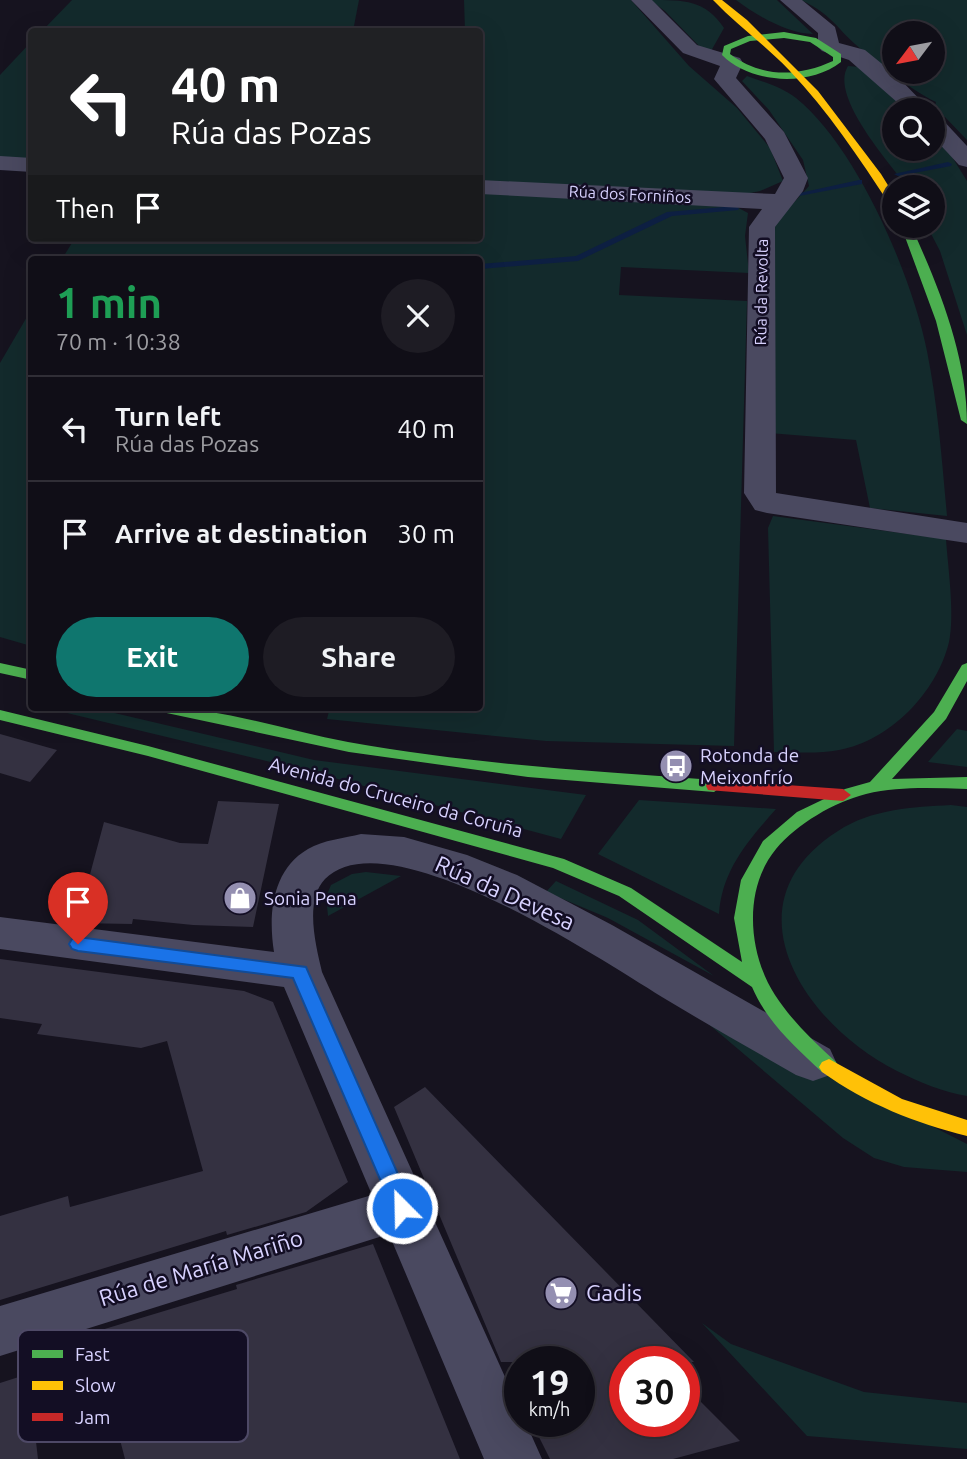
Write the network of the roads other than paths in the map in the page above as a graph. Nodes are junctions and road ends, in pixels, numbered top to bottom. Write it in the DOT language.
graph roads {
  1 [pos="641,0"];
  2 [pos="717,0"];
  3 [pos="790,0"];
  4 [pos="738,17"];
  5 [pos="761,36"];
  6 [pos="797,37"];
  7 [pos="736,51"];
  8 [pos="829,57"];
  9 [pos="759,72"];
  10 [pos="801,75"];
  11 [pos="907,98"];
  12 [pos="828,105"];
  13 [pos="945,136"];
  14 [pos="967,160"];
  15 [pos="0,163"];
  16 [pos="28,165"];
  17 [pos="882,182"];
  18 [pos="483,187"];
  19 [pos="781,202"];
  20 [pos="912,238"];
  21 [pos="967,420"];
  22 [pos="967,533"];
  23 [pos="0,668"];
  24 [pos="967,668"];
  25 [pos="28,674"];
  26 [pos="181,711"];
  27 [pos="0,715"];
  28 [pos="967,783"];
  29 [pos="876,786"];
  30 [pos="843,795"];
  31 [pos="0,933"];
  32 [pos="300,972"];
  33 [pos="756,981"];
  34 [pos="845,1079"];
  35 [pos="967,1128"];
  36 [pos="402,1208"];
  37 [pos="0,1331"];
  38 [pos="513,1459"];
  1 -- 7 [label="street"];
  2 -- 4 [label="main road"];
  3 -- 8 [label="street"];
  4 -- 5 [label="main road"];
  4 -- 6 [label="main road"];
  4 -- 7 [label="main road"];
  5 -- 6 [label="main road"];
  5 -- 7 [label="main road"];
  5 -- 10 [label="main road"];
  6 -- 8 [label="main road"];
  7 -- 9 [label="main road"];
  7 -- 19 [label="street, Rúa da Revolta"];
  8 -- 10 [label="main road"];
  8 -- 11 [label="street"];
  8 -- 12 [label="main road"];
  9 -- 10 [label="main road"];
  9 -- 12 [label="main road"];
  10 -- 12 [label="main road"];
  12 -- 17 [label="main road"];
  13 -- 14 [label="street"];
  15 -- 16 [label="street"];
  18 -- 19 [label="street, Rúa dos Forniños"];
  19 -- 22 [label="street, Rúa da Revolta"];
  20 -- 21 [label="main road"];
  23 -- 25 [label="main road"];
  24 -- 29 [label="main road"];
  26 -- 30 [label="main road, Avenida do Cruceiro da Coruña"];
  27 -- 33 [label="main road, Avenida do Cruceiro da Coruña"];
  28 -- 29 [label="main road"];
  29 -- 30 [label="main road"];
  30 -- 33 [label="main road"];
  31 -- 32 [label="street"];
  32 -- 34 [label="street, Rúa da Devesa"];
  32 -- 36 [label="street, Rúa da Devesa"];
  33 -- 34 [label="main road"];
  34 -- 35 [label="main road"];
  36 -- 37 [label="street, Rúa de María Mariño"];
  36 -- 38 [label="street, Rúa da Devesa"];
}
